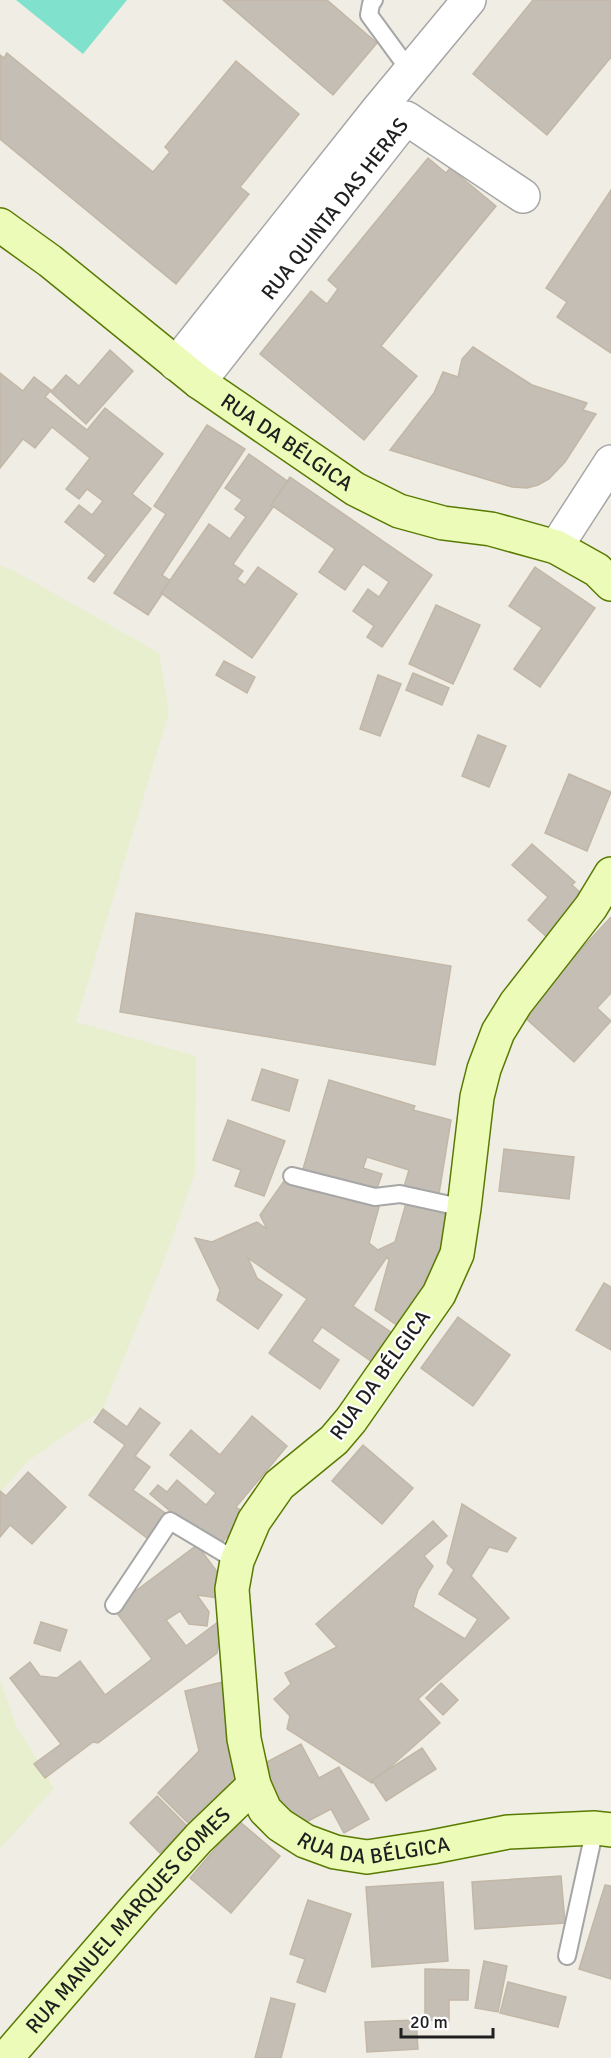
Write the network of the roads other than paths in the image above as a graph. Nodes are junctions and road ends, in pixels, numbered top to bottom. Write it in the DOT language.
graph roads {
  1 [pos="374,0"];
  2 [pos="469,0"];
  3 [pos="410,71"];
  4 [pos="524,196"];
  5 [pos="0,225"];
  6 [pos="188,373"];
  7 [pos="611,462"];
  8 [pos="556,547"];
  9 [pos="611,584"];
  10 [pos="611,874"];
  11 [pos="292,1176"];
  12 [pos="464,1208"];
  13 [pos="237,1561"];
  14 [pos="114,1605"];
  15 [pos="254,1785"];
  16 [pos="603,1829"];
  17 [pos="567,1956"];
  18 [pos="6,2058"];
  1 -- 3 [label="lane"];
  2 -- 3 [label="street, RUA QUINTA DAS HERAS"];
  3 -- 6 [label="street, RUA QUINTA DAS HERAS"];
  4 -- 6 [label="street, RUA QUINTA DAS HERAS"];
  5 -- 6 [label="main road, RUA DA BÉLGICA"];
  6 -- 8 [label="main road, RUA DA BÉLGICA"];
  7 -- 8 [label="street"];
  8 -- 9 [label="main road, RUA DA BÉLGICA"];
  10 -- 12 [label="main road, RUA DA BÉLGICA"];
  11 -- 12 [label="lane"];
  12 -- 13 [label="main road, RUA DA BÉLGICA"];
  13 -- 14 [label="lane"];
  13 -- 15 [label="main road, RUA DA BÉLGICA"];
  15 -- 16 [label="main road, RUA DA BÉLGICA"];
  15 -- 18 [label="main road, RUA MANUEL MARQUES GOMES"];
  16 -- 17 [label="lane"];
}
